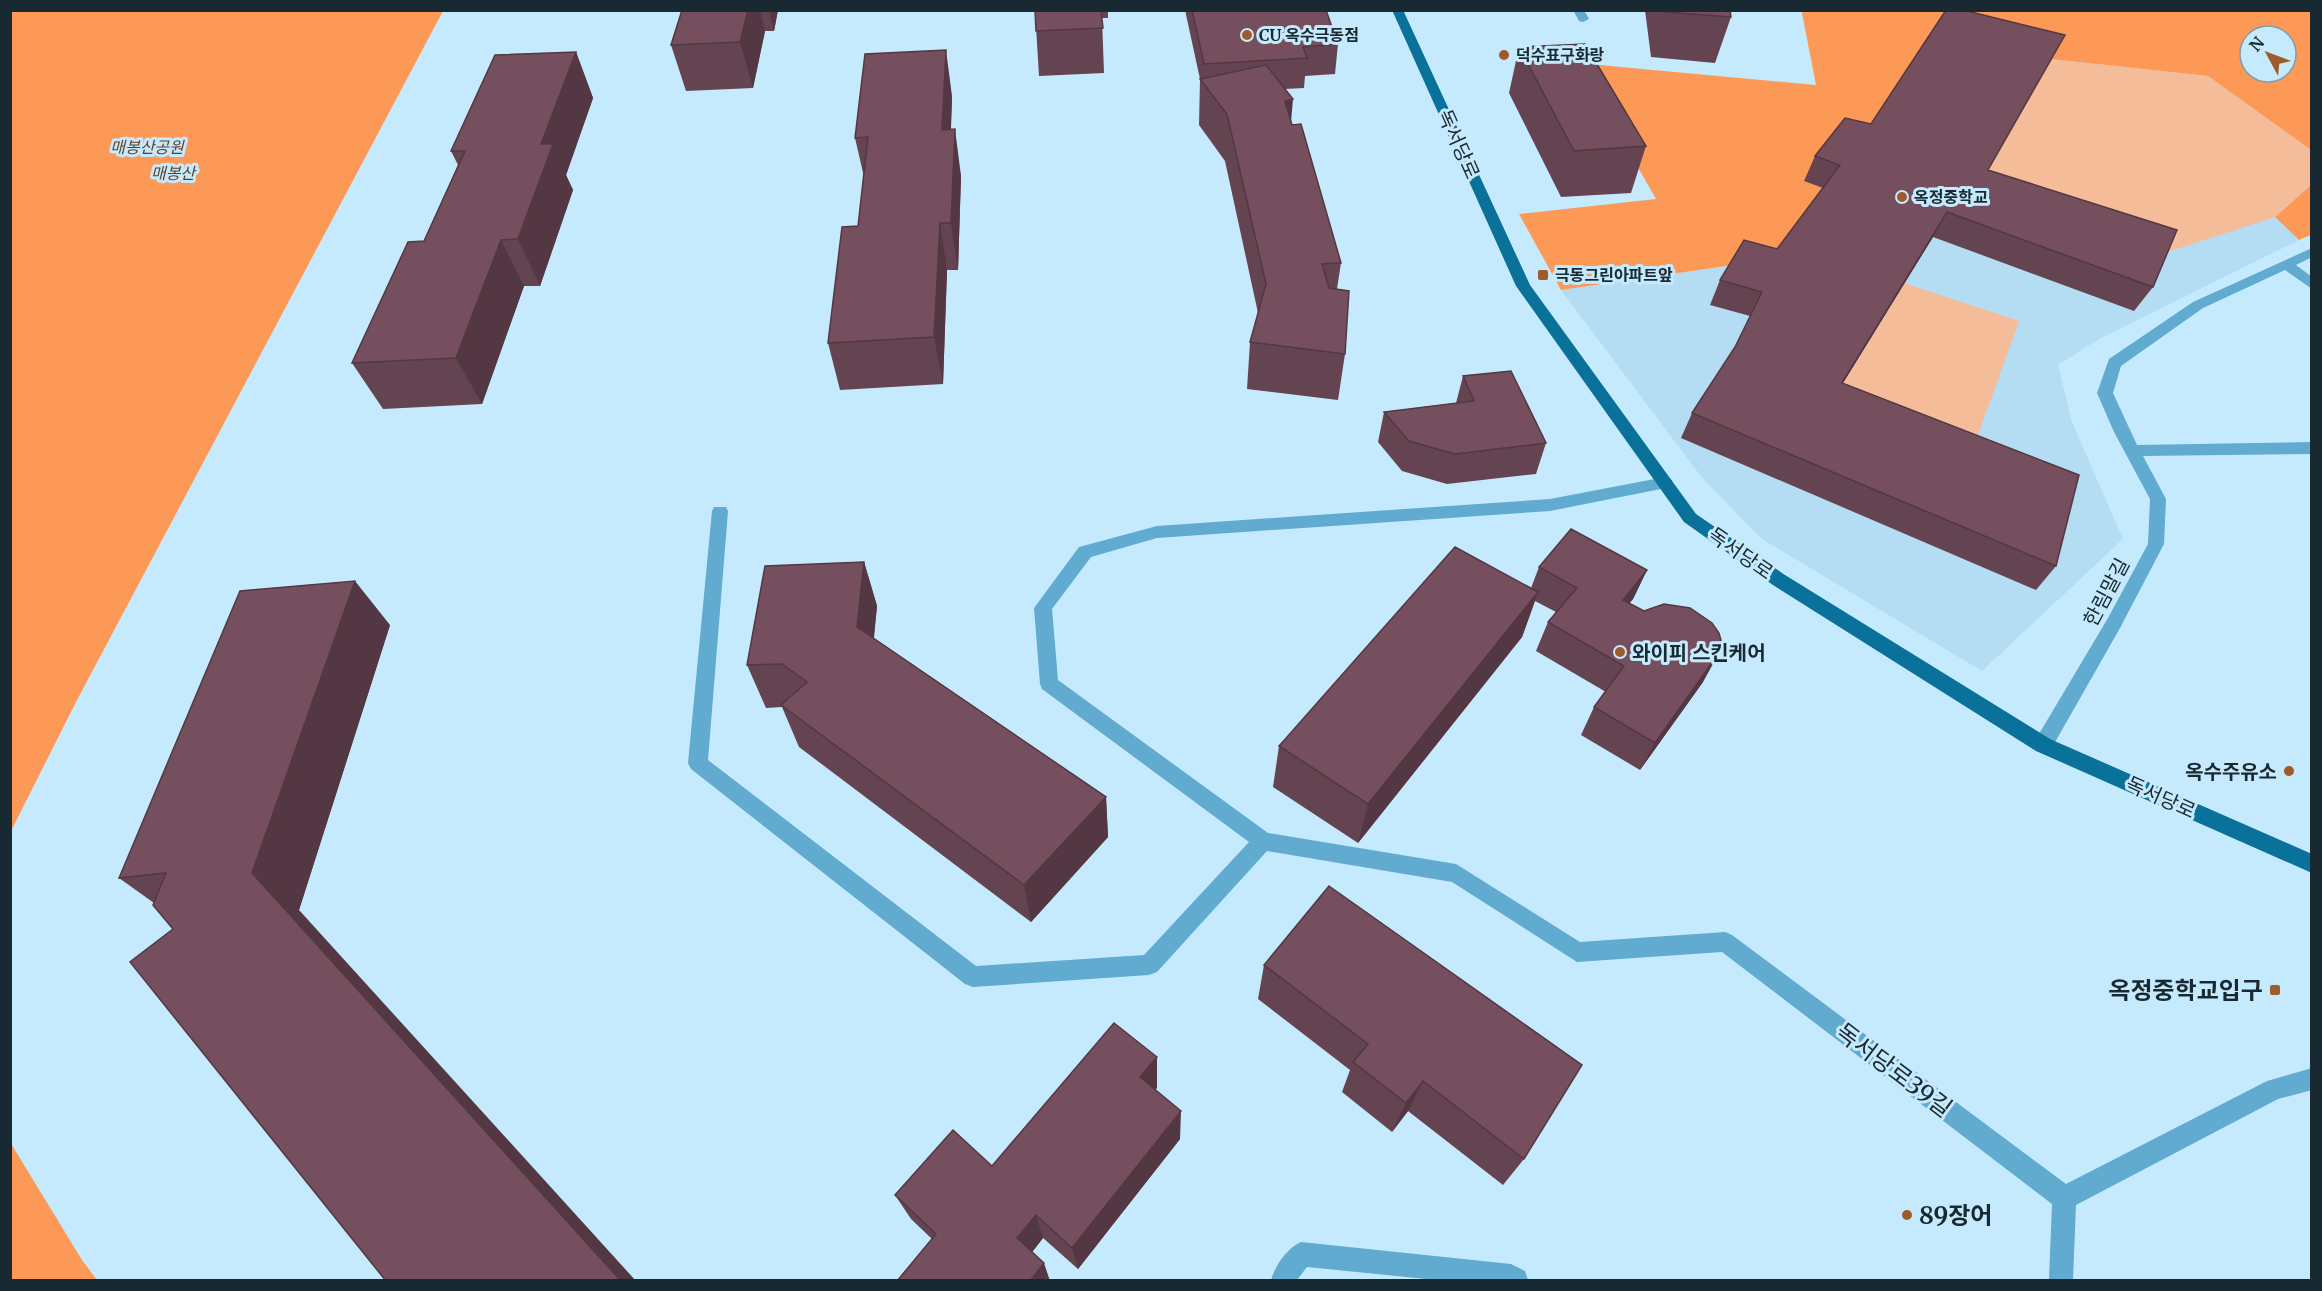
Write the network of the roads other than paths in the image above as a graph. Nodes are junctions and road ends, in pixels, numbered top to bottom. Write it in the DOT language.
graph roads {
  1 [pos="1397,10"];
  2 [pos="2312,252"];
  3 [pos="2286,264"];
  4 [pos="2312,285"];
  5 [pos="2312,448"];
  6 [pos="2132,451"];
  7 [pos="1665,483"];
  8 [pos="720,512"];
  9 [pos="2043,745"];
  10 [pos="1263,841"];
  11 [pos="2312,864"];
  12 [pos="2312,1079"];
  13 [pos="2064,1198"];
  14 [pos="1283,1281"];
  15 [pos="1516,1281"];
  16 [pos="2061,1281"];
  1 -- 7 [label="main road, 독서당로"];
  2 -- 3 [label="street, 한림말길"];
  3 -- 4 [label="street"];
  3 -- 6 [label="street, 한림말길"];
  5 -- 6 [label="street"];
  6 -- 9 [label="street, 한림말길"];
  7 -- 9 [label="main road, 독서당로"];
  7 -- 10 [label="street"];
  8 -- 10 [label="street"];
  9 -- 11 [label="main road, 독서당로"];
  10 -- 13 [label="street, 독서당로39길"];
  12 -- 13 [label="street"];
  13 -- 16 [label="street"];
  14 -- 15 [label="street"];
}
